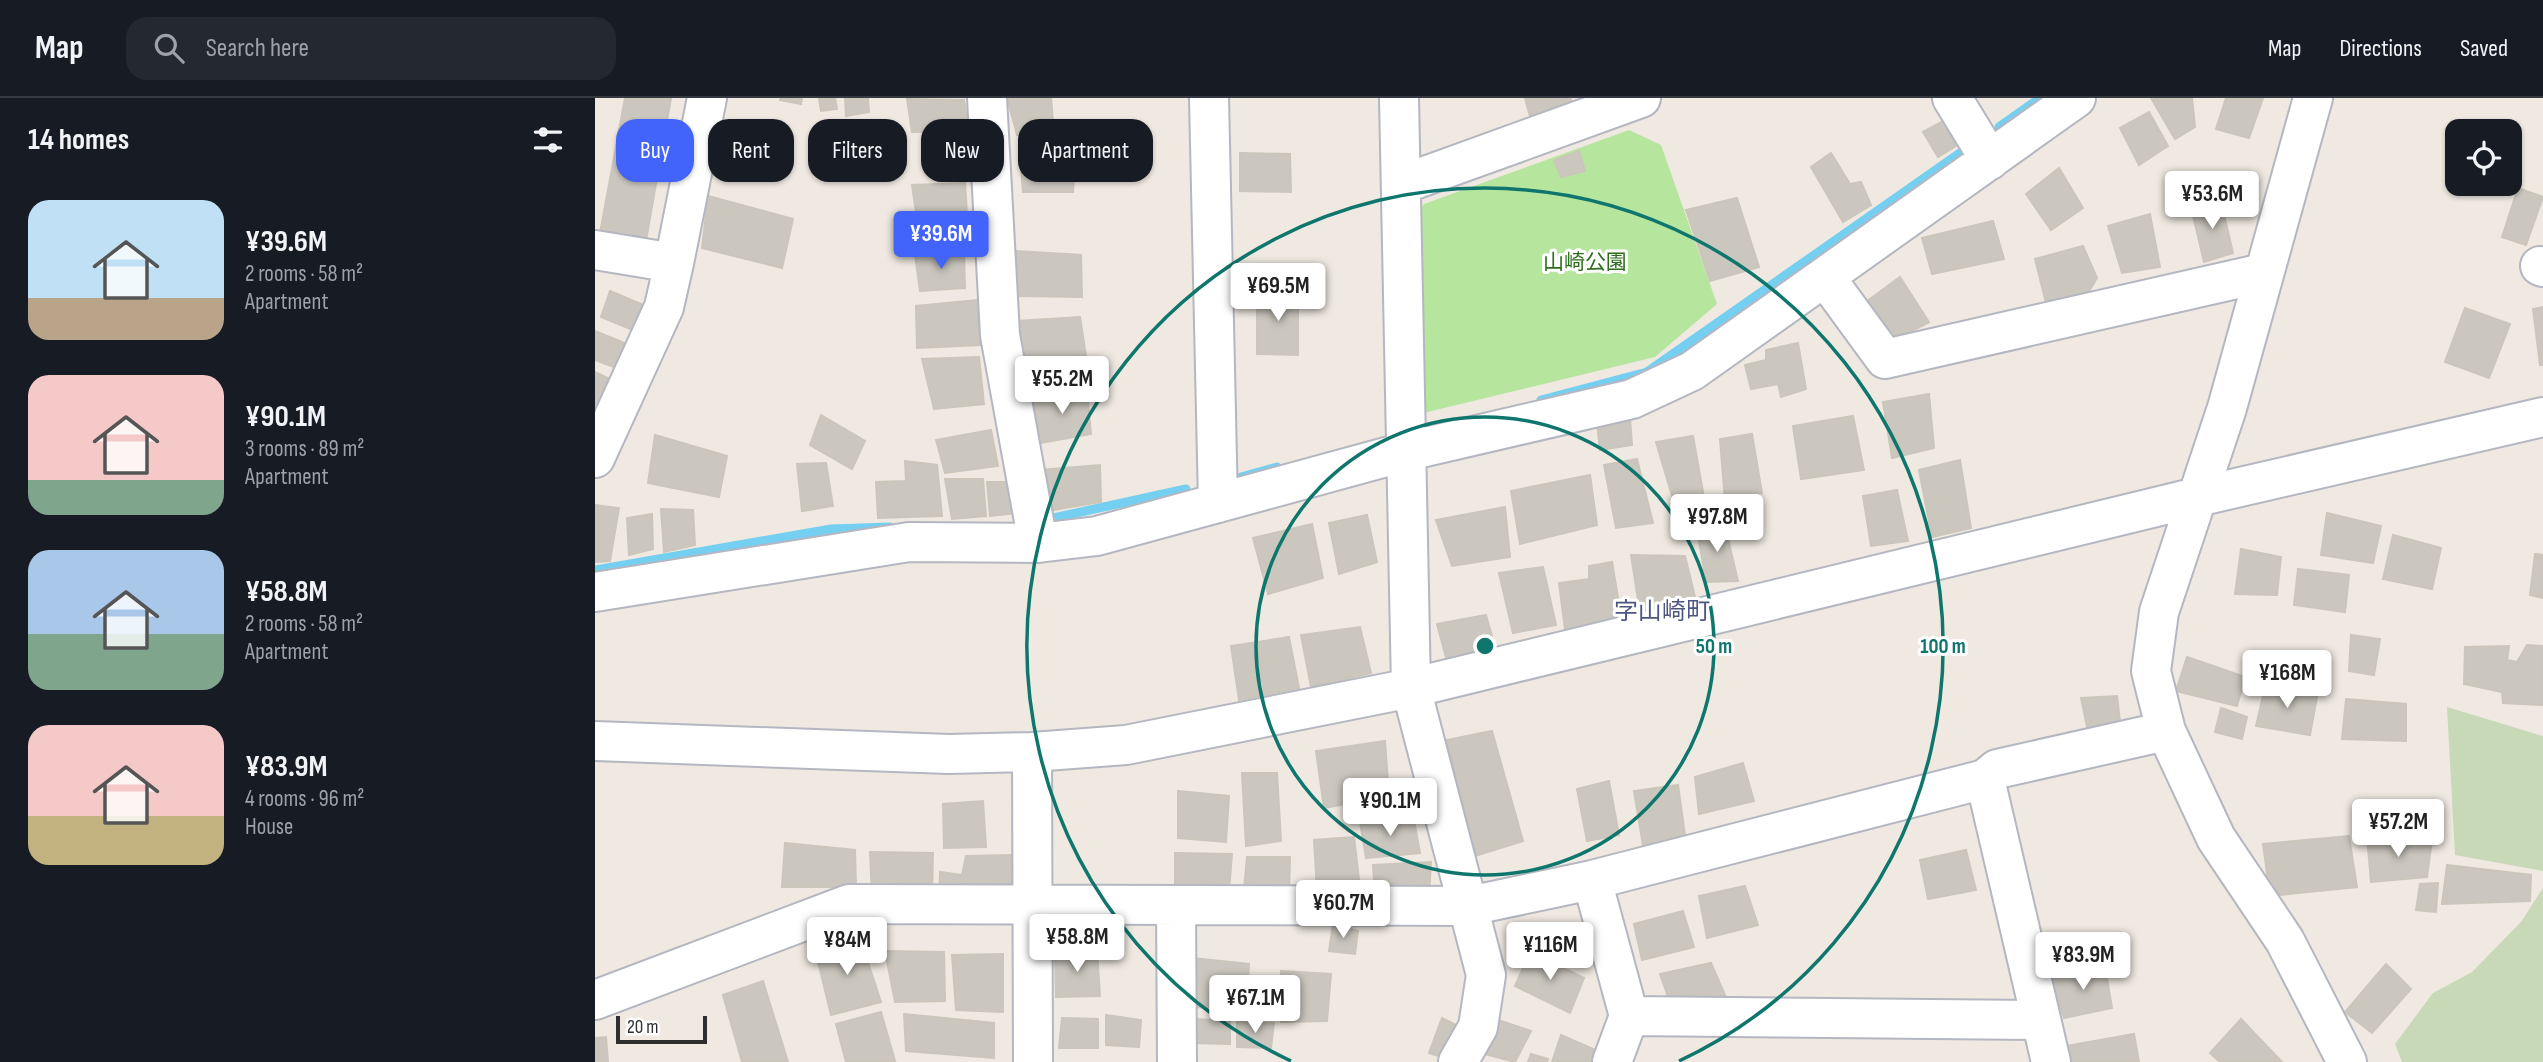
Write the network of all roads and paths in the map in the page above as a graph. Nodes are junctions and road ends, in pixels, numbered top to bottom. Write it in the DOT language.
graph roads {
  1 [pos="707,98"];
  2 [pos="987,98"];
  3 [pos="1209,98"];
  4 [pos="1399,98"];
  5 [pos="1641,98"];
  6 [pos="1952,98"];
  7 [pos="2076,98"];
  8 [pos="2313,98"];
  9 [pos="1990,160"];
  10 [pos="1403,184"];
  11 [pos="595,250"];
  12 [pos="674,263"];
  13 [pos="2263,273"];
  14 [pos="1825,277"];
  15 [pos="2543,417"];
  16 [pos="1408,451"];
  17 [pos="595,458"];
  18 [pos="2197,497"];
  19 [pos="1218,503"];
  20 [pos="1036,528"];
  21 [pos="595,592"];
  22 [pos="1411,688"];
  23 [pos="2166,731"];
  24 [pos="595,741"];
  25 [pos="1032,752"];
  26 [pos="1985,779"];
  27 [pos="1592,880"];
  28 [pos="1176,905"];
  29 [pos="1034,906"];
  30 [pos="1469,906"];
  31 [pos="595,1000"];
  32 [pos="1629,1016"];
  33 [pos="2041,1020"];
  34 [pos="1033,1062"];
  35 [pos="1177,1062"];
  36 [pos="1458,1062"];
  37 [pos="1612,1062"];
  38 [pos="2051,1062"];
  39 [pos="2347,1062"];
  1 -- 12 [label="street"];
  2 -- 20 [label="street"];
  3 -- 19 [label="street"];
  4 -- 10 [label="street"];
  5 -- 10 [label="street"];
  6 -- 9 [label="street"];
  7 -- 9 [label="street"];
  8 -- 13 [label="street"];
  9 -- 14 [label="street"];
  10 -- 16 [label="street"];
  11 -- 12 [label="street"];
  12 -- 17 [label="street"];
  13 -- 14 [label="street"];
  13 -- 18 [label="street"];
  14 -- 16 [label="street"];
  15 -- 18 [label="street"];
  16 -- 19 [label="street"];
  16 -- 22 [label="street"];
  18 -- 22 [label="street"];
  18 -- 23 [label="street"];
  19 -- 20 [label="street"];
  20 -- 21 [label="street"];
  22 -- 25 [label="street"];
  22 -- 30 [label="street"];
  23 -- 26 [label="street"];
  23 -- 39 [label="street"];
  24 -- 25 [label="street"];
  25 -- 29 [label="street"];
  26 -- 27 [label="street"];
  26 -- 33 [label="street"];
  27 -- 30 [label="street"];
  27 -- 32 [label="street"];
  28 -- 29 [label="street"];
  28 -- 30 [label="street"];
  28 -- 35 [label="street"];
  29 -- 31 [label="street"];
  29 -- 34 [label="street"];
  30 -- 36 [label="street"];
  32 -- 33 [label="street"];
  32 -- 37 [label="street"];
  33 -- 38 [label="street"];
}
